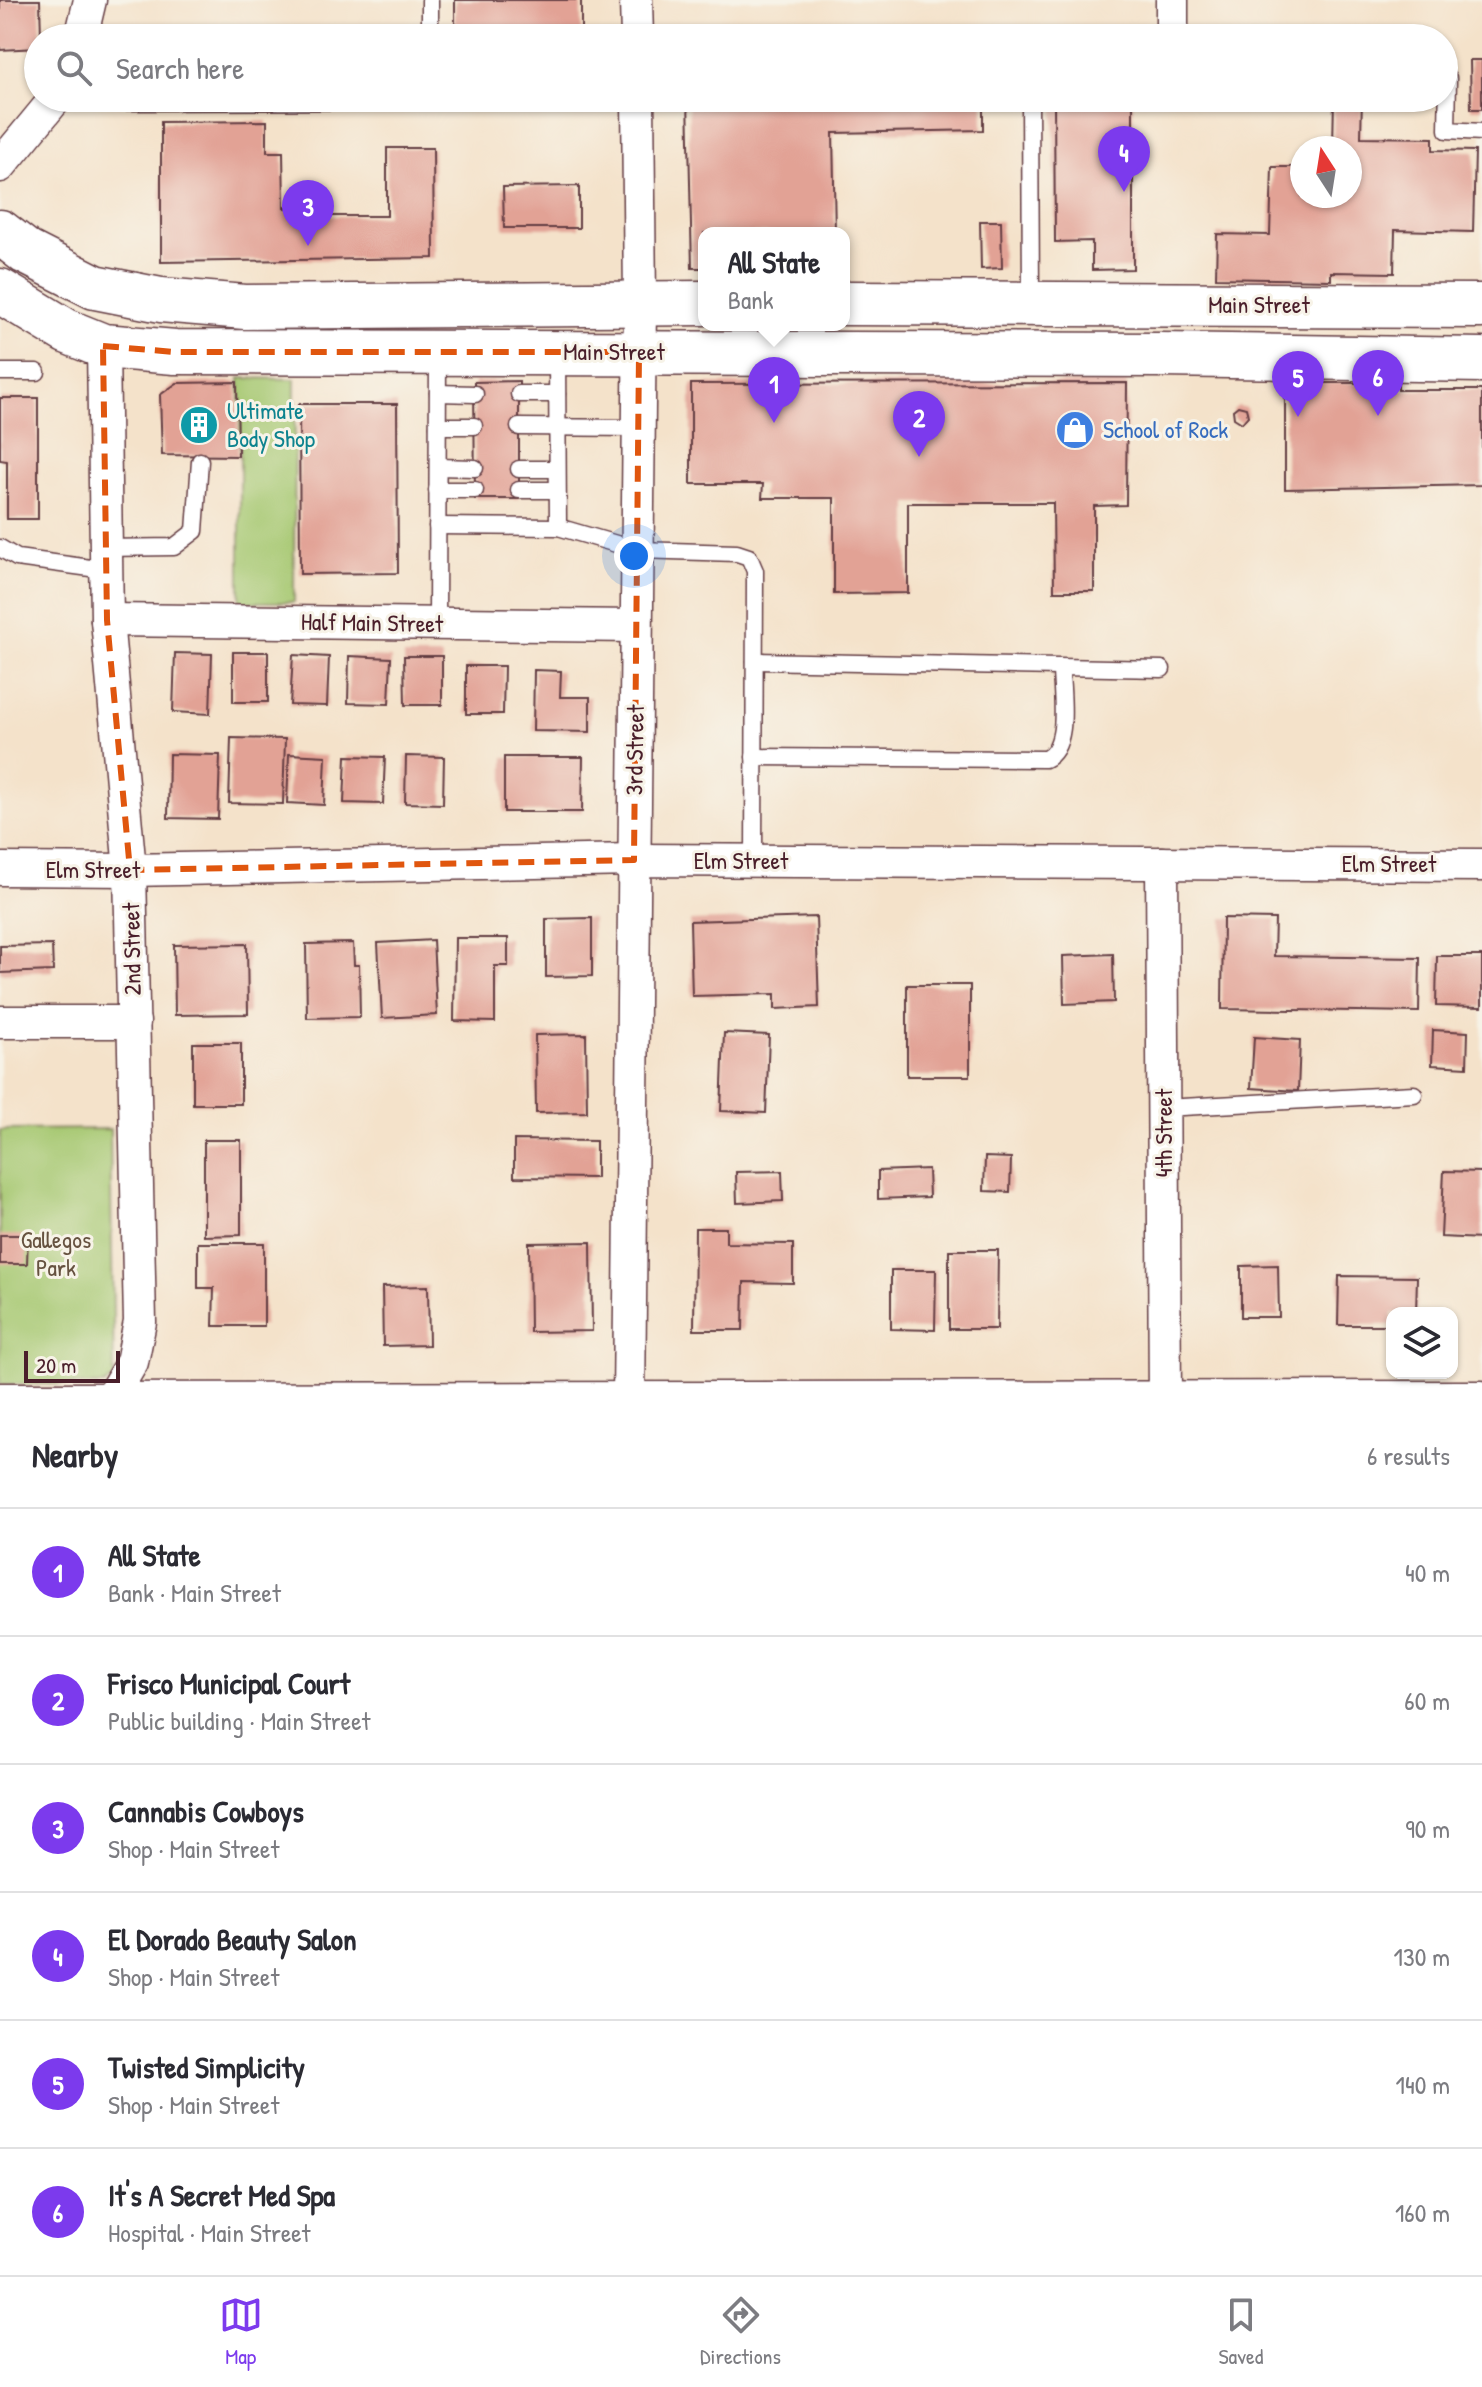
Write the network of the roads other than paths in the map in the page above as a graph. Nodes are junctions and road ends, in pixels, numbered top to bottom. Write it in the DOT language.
graph roads {
  1 [pos="90,0"];
  2 [pos="430,0"];
  3 [pos="636,0"];
  4 [pos="1172,0"];
  5 [pos="84,24"];
  6 [pos="430,24"];
  7 [pos="637,24"];
  8 [pos="1172,24"];
  9 [pos="44,112"];
  10 [pos="638,112"];
  11 [pos="1030,112"];
  12 [pos="1447,112"];
  13 [pos="1482,132"];
  14 [pos="0,166"];
  15 [pos="0,232"];
  16 [pos="0,291"];
  17 [pos="640,303"];
  18 [pos="698,303"];
  19 [pos="850,303"];
  20 [pos="1032,304"];
  21 [pos="1482,306"];
  22 [pos="103,346"];
  23 [pos="639,352"];
  24 [pos="1482,360"];
  25 [pos="0,372"];
  26 [pos="37,372"];
  27 [pos="438,373"];
  28 [pos="557,373"];
  29 [pos="475,394"];
  30 [pos="519,394"];
  31 [pos="438,426"];
  32 [pos="474,426"];
  33 [pos="519,427"];
  34 [pos="557,427"];
  35 [pos="638,428"];
  36 [pos="200,461"];
  37 [pos="438,467"];
  38 [pos="475,468"];
  39 [pos="519,469"];
  40 [pos="557,469"];
  41 [pos="437,490"];
  42 [pos="475,490"];
  43 [pos="519,490"];
  44 [pos="557,490"];
  45 [pos="437,526"];
  46 [pos="558,527"];
  47 [pos="0,548"];
  48 [pos="637,550"];
  49 [pos="104,559"];
  50 [pos="107,620"];
  51 [pos="437,624"];
  52 [pos="636,626"];
  53 [pos="755,661"];
  54 [pos="1061,668"];
  55 [pos="1162,669"];
  56 [pos="754,757"];
  57 [pos="634,860"];
  58 [pos="754,861"];
  59 [pos="1162,863"];
  60 [pos="1482,865"];
  61 [pos="0,869"];
  62 [pos="130,870"];
  63 [pos="0,1022"];
  64 [pos="134,1022"];
  65 [pos="1414,1094"];
  66 [pos="1164,1108"];
  67 [pos="1482,1397"];
  68 [pos="0,1399"];
  69 [pos="629,1400"];
  70 [pos="1165,1401"];
  71 [pos="108,1402"];
  1 -- 5 [label="street"];
  2 -- 6 [label="lane"];
  3 -- 7 [label="street"];
  4 -- 8 [label="street"];
  9 -- 14 [label="street"];
  10 -- 17 [label="street, 3rd Street"];
  11 -- 20 [label="lane"];
  12 -- 13 [label="lane"];
  15 -- 17 [label="main road, Main Street"];
  16 -- 22 [label="main road, Main Street"];
  17 -- 18 [label="main road, Main Street"];
  17 -- 23 [label="street, 3rd Street"];
  19 -- 20 [label="main road, Main Street"];
  20 -- 21 [label="main road, Main Street"];
  22 -- 27 [label="main road, Main Street"];
  22 -- 49 [label="street, 2nd Street"];
  23 -- 24 [label="main road, Main Street"];
  23 -- 28 [label="main road, Main Street"];
  23 -- 35 [label="street, 3rd Street"];
  25 -- 26 [label="lane"];
  27 -- 28 [label="main road, Main Street"];
  27 -- 29 [label="lane"];
  27 -- 31 [label="lane"];
  28 -- 30 [label="lane"];
  28 -- 34 [label="lane"];
  31 -- 32 [label="lane"];
  31 -- 37 [label="lane"];
  33 -- 34 [label="lane"];
  34 -- 35 [label="lane"];
  34 -- 40 [label="lane"];
  35 -- 48 [label="street, 3rd Street"];
  36 -- 49 [label="lane"];
  37 -- 38 [label="lane"];
  37 -- 41 [label="lane"];
  39 -- 40 [label="lane"];
  40 -- 44 [label="lane"];
  41 -- 42 [label="lane"];
  41 -- 45 [label="lane"];
  43 -- 44 [label="lane"];
  44 -- 46 [label="lane"];
  45 -- 46 [label="lane"];
  45 -- 51 [label="lane"];
  46 -- 48 [label="lane"];
  47 -- 49 [label="lane"];
  48 -- 52 [label="street, 3rd Street"];
  48 -- 53 [label="lane"];
  49 -- 50 [label="street, 2nd Street"];
  50 -- 51 [label="street, Half Main Street"];
  50 -- 62 [label="street, 2nd Street"];
  51 -- 52 [label="street, Half Main Street"];
  52 -- 57 [label="street, 3rd Street"];
  53 -- 54 [label="lane"];
  53 -- 56 [label="lane"];
  54 -- 55 [label="lane"];
  54 -- 56 [label="lane"];
  56 -- 58 [label="lane"];
  57 -- 58 [label="street, Elm Street"];
  57 -- 62 [label="street, Elm Street"];
  57 -- 69 [label="street, 3rd Street"];
  58 -- 59 [label="street, Elm Street"];
  59 -- 60 [label="street, Elm Street"];
  59 -- 66 [label="street, 4th Street"];
  61 -- 62 [label="street, Elm Street"];
  62 -- 64 [label="street, 2nd Street"];
  63 -- 64 [label="street"];
  64 -- 71 [label="street, 2nd Street"];
  65 -- 66 [label="lane"];
  66 -- 70 [label="street, 4th Street"];
  67 -- 70 [label="street"];
  68 -- 71 [label="street"];
  69 -- 70 [label="street"];
  69 -- 71 [label="street"];
}
